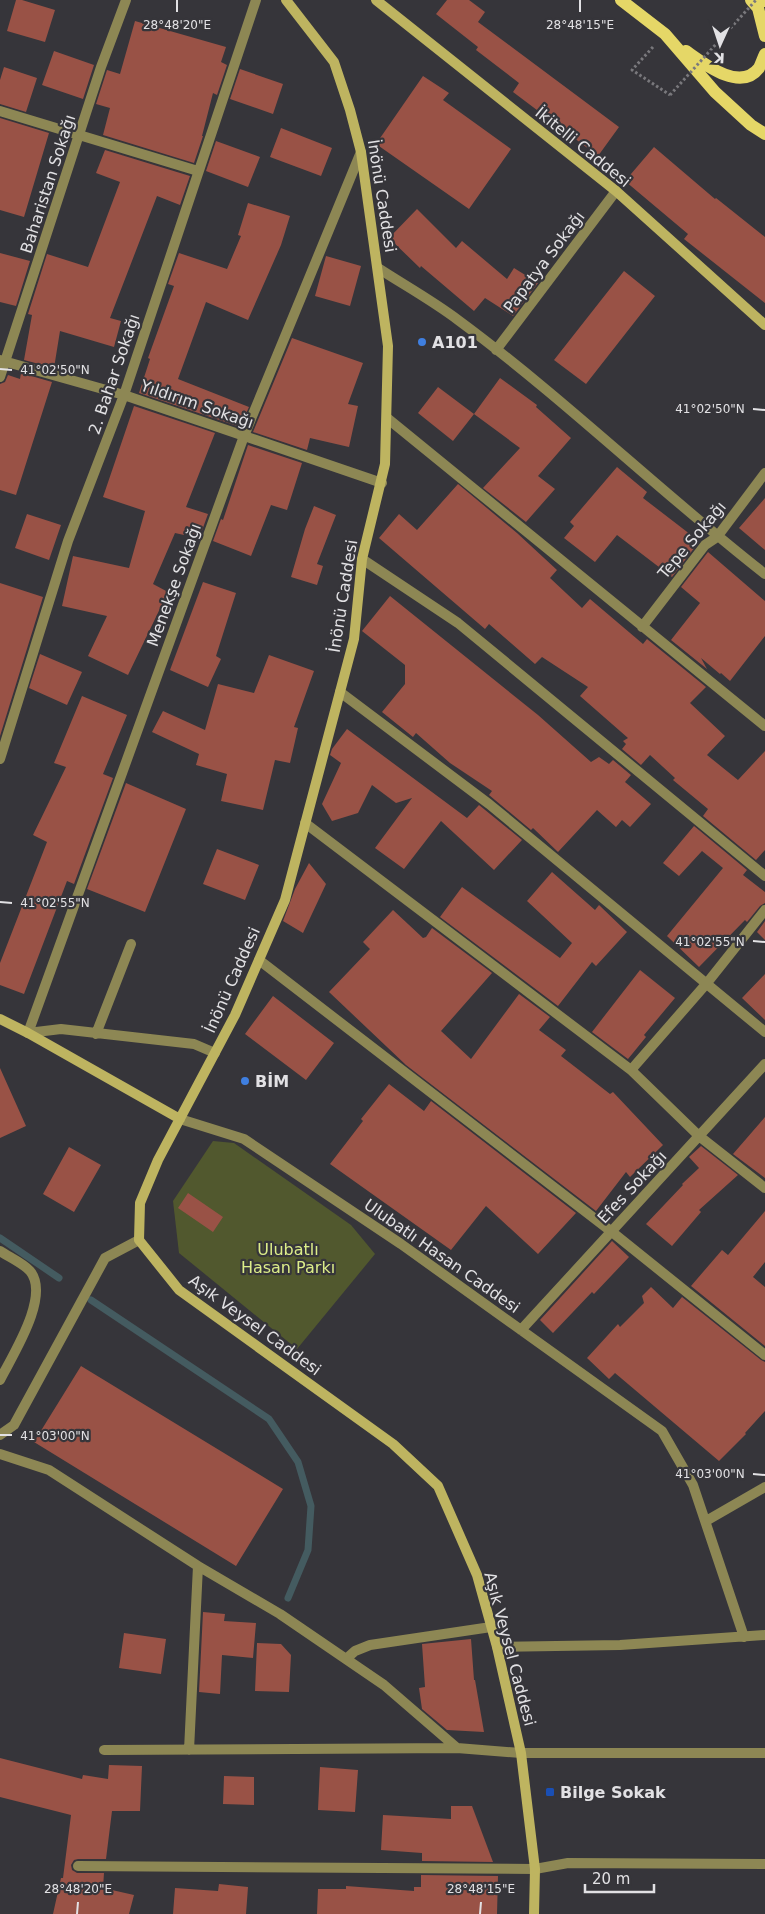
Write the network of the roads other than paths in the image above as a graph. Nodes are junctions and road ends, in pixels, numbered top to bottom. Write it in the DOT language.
graph roads {
  1 [pos="126,0"];
  2 [pos="256,0"];
  3 [pos="286,0"];
  4 [pos="376,0"];
  5 [pos="621,0"];
  6 [pos="751,0"];
  7 [pos="664,34"];
  8 [pos="765,36"];
  9 [pos="765,54"];
  10 [pos="0,112"];
  11 [pos="765,134"];
  12 [pos="79,135"];
  13 [pos="361,152"];
  14 [pos="198,171"];
  15 [pos="616,191"];
  16 [pos="378,268"];
  17 [pos="765,325"];
  18 [pos="496,350"];
  19 [pos="3,361"];
  20 [pos="0,377"];
  21 [pos="124,395"];
  22 [pos="387,418"];
  23 [pos="244,436"];
  24 [pos="765,473"];
  25 [pos="382,483"];
  26 [pos="717,537"];
  27 [pos="362,559"];
  28 [pos="765,574"];
  29 [pos="642,626"];
  30 [pos="340,692"];
  31 [pos="765,726"];
  32 [pos="0,759"];
  33 [pos="305,823"];
  34 [pos="765,876"];
  35 [pos="765,910"];
  36 [pos="131,944"];
  37 [pos="259,960"];
  38 [pos="706,983"];
  39 [pos="0,1019"];
  40 [pos="765,1032"];
  41 [pos="28,1033"];
  42 [pos="96,1034"];
  43 [pos="215,1053"];
  44 [pos="765,1064"];
  45 [pos="631,1070"];
  46 [pos="180,1119"];
  47 [pos="699,1136"];
  48 [pos="765,1188"];
  49 [pos="612,1232"];
  50 [pos="139,1240"];
  51 [pos="0,1251"];
  52 [pos="521,1330"];
  53 [pos="765,1355"];
  54 [pos="0,1380"];
  55 [pos="0,1435"];
  56 [pos="0,1454"];
  57 [pos="765,1487"];
  58 [pos="706,1521"];
  59 [pos="198,1566"];
  60 [pos="491,1627"];
  61 [pos="765,1635"];
  62 [pos="744,1637"];
  63 [pos="497,1647"];
  64 [pos="346,1659"];
  65 [pos="457,1748"];
  66 [pos="104,1750"];
  67 [pos="189,1750"];
  68 [pos="521,1753"];
  69 [pos="765,1753"];
  70 [pos="765,1864"];
  71 [pos="78,1866"];
  72 [pos="535,1869"];
  73 [pos="534,1914"];
  1 -- 12 [label="street, Baharistan Sokağı"];
  2 -- 14 [label="street, 2. Bahar Sokağı"];
  3 -- 13 [label="main road, İnönü Caddesi"];
  4 -- 15 [label="main road, İkitelli Caddesi"];
  5 -- 7 [label="main road"];
  6 -- 8 [label="main road"];
  7 -- 9 [label="main road"];
  7 -- 11 [label="main road"];
  10 -- 12 [label="street"];
  12 -- 14 [label="street"];
  12 -- 19 [label="street, Baharistan Sokağı"];
  13 -- 16 [label="main road, İnönü Caddesi"];
  13 -- 23 [label="street, Menekşe Sokağı"];
  14 -- 21 [label="street, 2. Bahar Sokağı"];
  15 -- 17 [label="main road, İkitelli Caddesi"];
  15 -- 18 [label="street, Papatya Sokağı"];
  16 -- 18 [label="street"];
  16 -- 22 [label="main road, İnönü Caddesi"];
  18 -- 26 [label="street"];
  19 -- 20 [label="street, Baharistan Sokağı"];
  19 -- 21 [label="street, Yıldırım Sokağı"];
  21 -- 23 [label="street, Yıldırım Sokağı"];
  21 -- 32 [label="street, 2. Bahar Sokağı"];
  22 -- 25 [label="main road, İnönü Caddesi"];
  22 -- 29 [label="street"];
  23 -- 25 [label="street, Yıldırım Sokağı"];
  23 -- 41 [label="street, Menekşe Sokağı"];
  24 -- 26 [label="street, Tepe Sokağı"];
  25 -- 27 [label="main road, İnönü Caddesi"];
  26 -- 28 [label="street"];
  26 -- 29 [label="street, Tepe Sokağı"];
  27 -- 30 [label="main road, İnönü Caddesi"];
  27 -- 34 [label="street"];
  29 -- 31 [label="street"];
  30 -- 33 [label="main road, İnönü Caddesi"];
  30 -- 38 [label="street"];
  33 -- 37 [label="main road, İnönü Caddesi"];
  33 -- 45 [label="street"];
  35 -- 38 [label="street"];
  36 -- 42 [label="street"];
  37 -- 43 [label="main road, İnönü Caddesi"];
  37 -- 49 [label="street"];
  38 -- 40 [label="street"];
  38 -- 45 [label="street"];
  39 -- 41 [label="main road, Ulubatlı Hasan Caddesi"];
  41 -- 42 [label="street"];
  41 -- 46 [label="main road, Ulubatlı Hasan Caddesi"];
  42 -- 43 [label="street"];
  43 -- 46 [label="main road, İnönü Caddesi"];
  44 -- 47 [label="street, Efes Sokağı"];
  45 -- 47 [label="street"];
  46 -- 50 [label="main road, İnönü Caddesi"];
  46 -- 52 [label="street, Ulubatlı Hasan Caddesi"];
  47 -- 48 [label="street"];
  47 -- 49 [label="street, Efes Sokağı"];
  49 -- 52 [label="street, Efes Sokağı"];
  49 -- 53 [label="street"];
  50 -- 55 [label="street"];
  50 -- 60 [label="main road, Aşık Veysel Caddesi"];
  51 -- 54 [label="street"];
  52 -- 58 [label="street, Ulubatlı Hasan Caddesi"];
  56 -- 59 [label="street"];
  57 -- 58 [label="street"];
  58 -- 62 [label="street, Ulubatlı Hasan Caddesi"];
  59 -- 64 [label="street"];
  59 -- 67 [label="street"];
  60 -- 63 [label="main road, Aşık Veysel Caddesi"];
  60 -- 64 [label="street"];
  61 -- 62 [label="street"];
  62 -- 63 [label="street"];
  63 -- 68 [label="main road, Aşık Veysel Caddesi"];
  64 -- 65 [label="street"];
  65 -- 67 [label="street"];
  65 -- 68 [label="street"];
  66 -- 67 [label="street"];
  68 -- 69 [label="street"];
  68 -- 72 [label="main road, Aşık Veysel Caddesi"];
  70 -- 72 [label="street"];
  71 -- 72 [label="street"];
  72 -- 73 [label="main road, Aşık Veysel Caddesi"];
}
